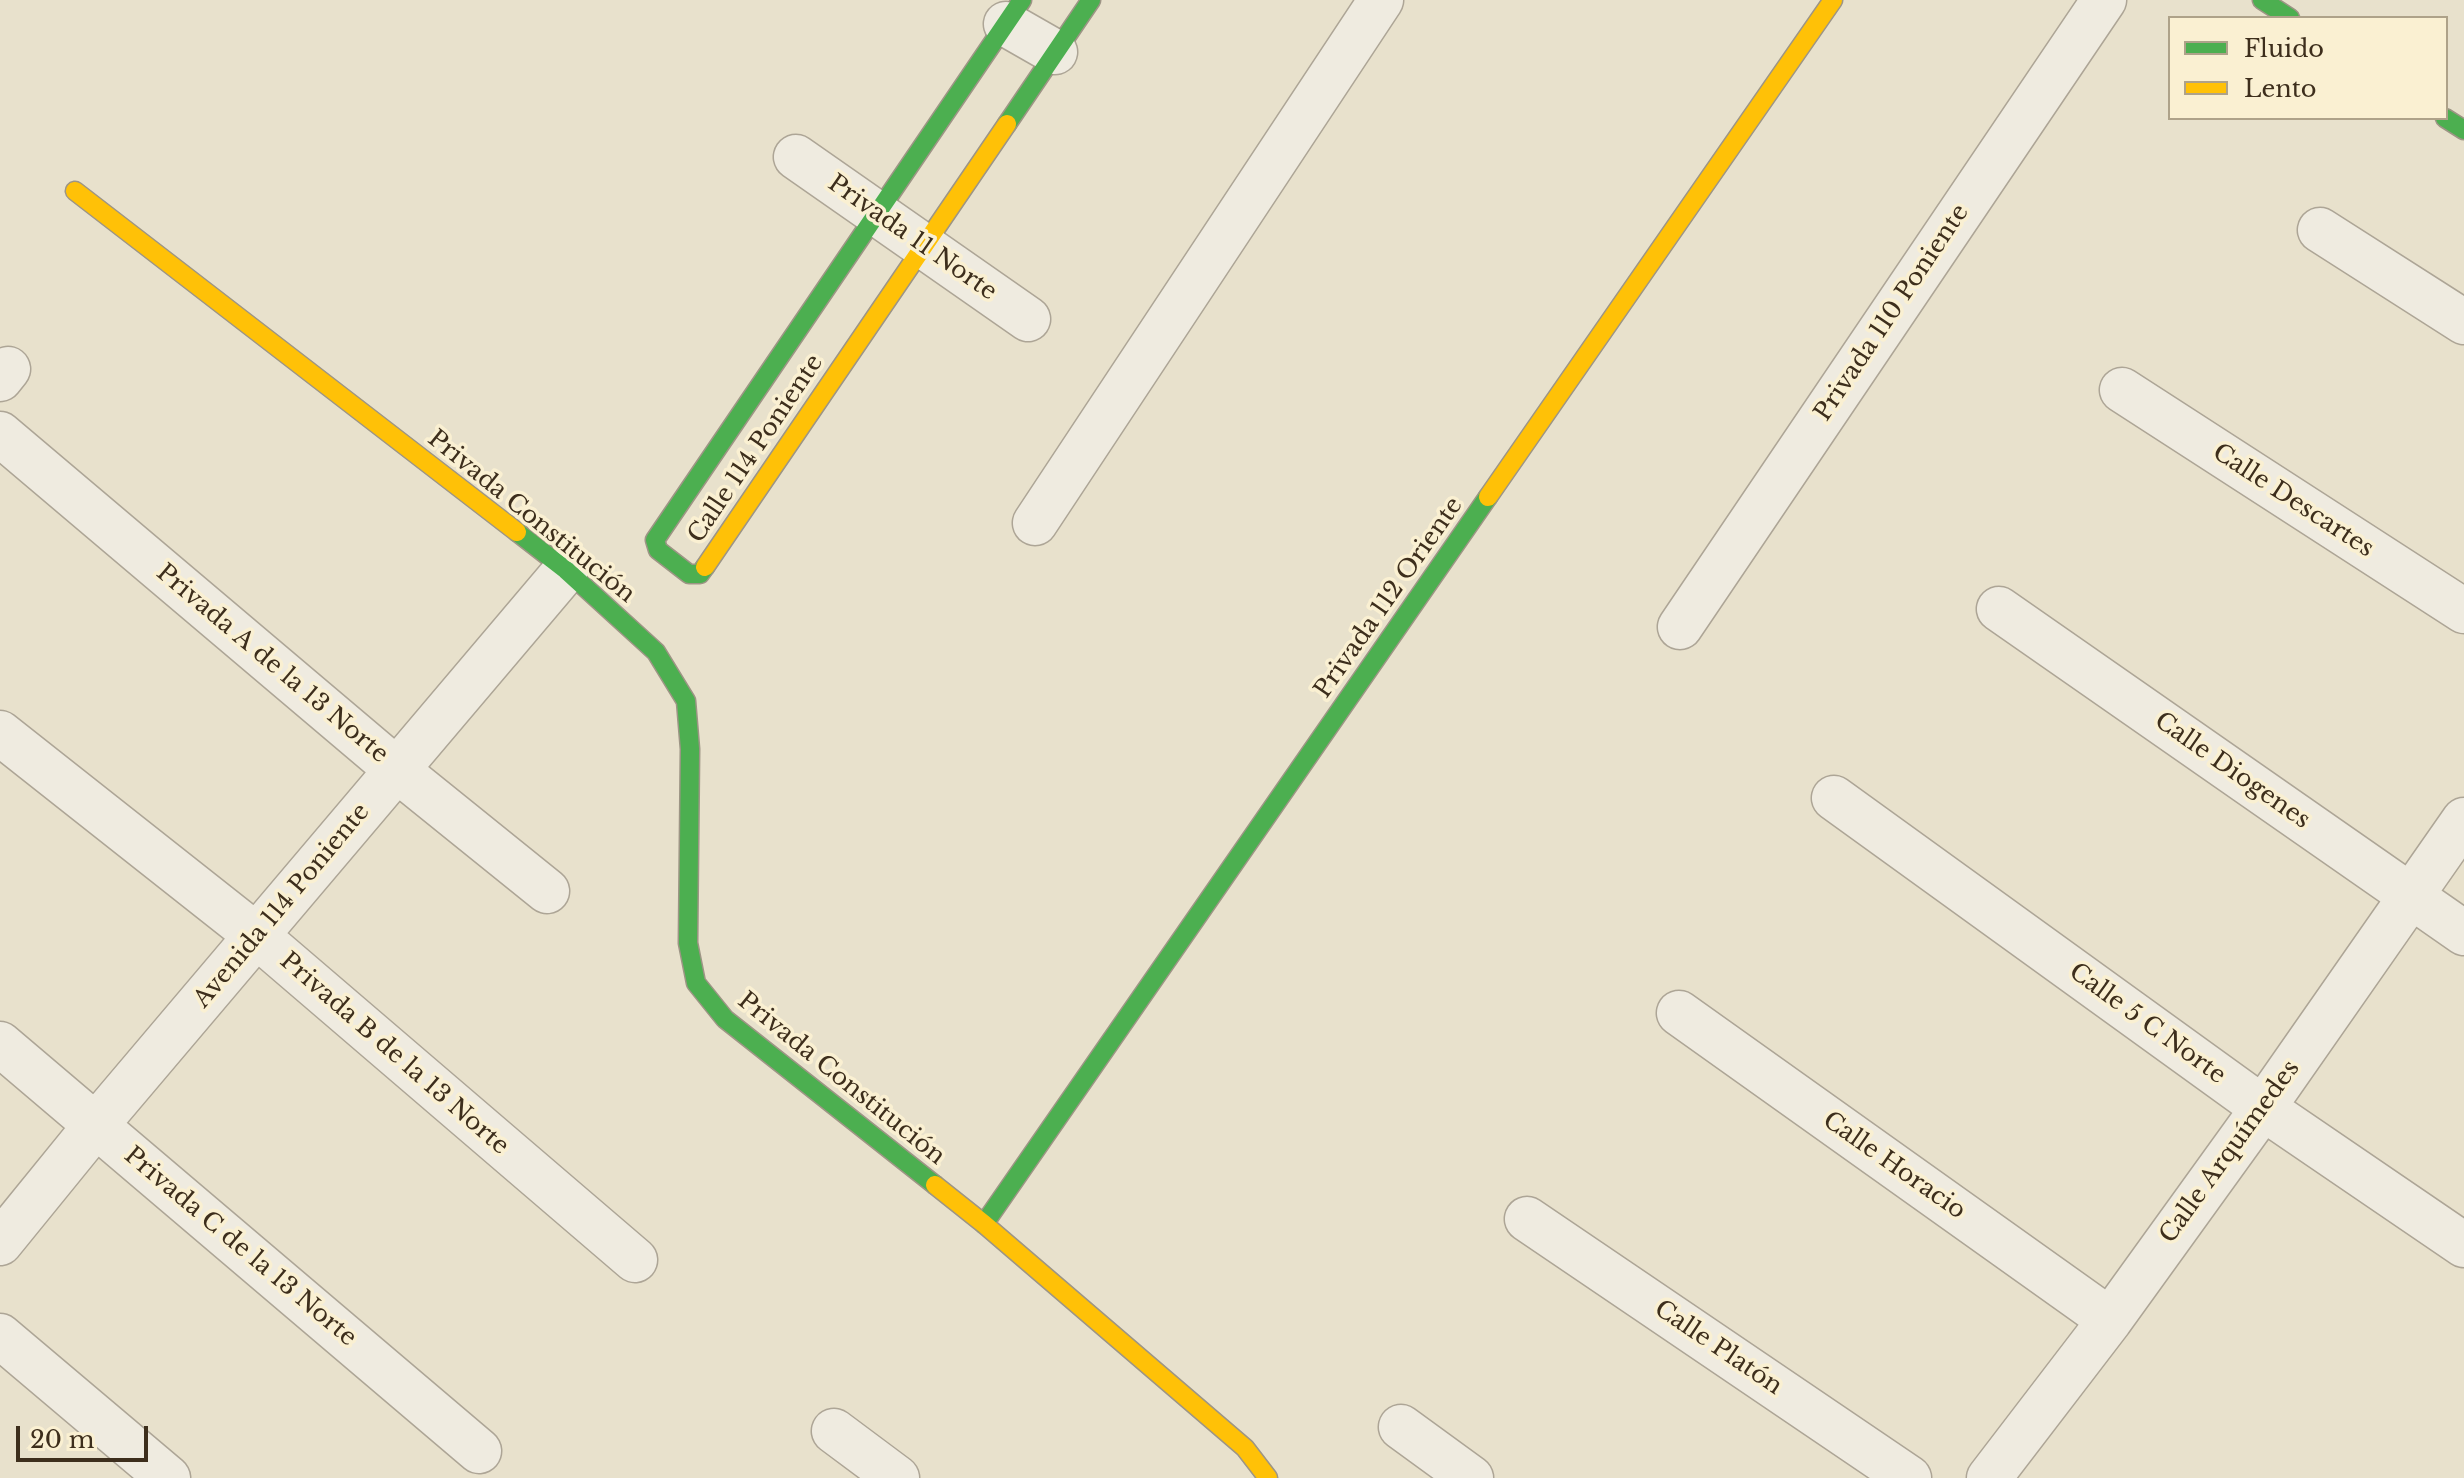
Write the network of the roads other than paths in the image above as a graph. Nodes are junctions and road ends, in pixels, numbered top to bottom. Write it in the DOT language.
graph roads {
  1 [pos="1091,0"];
  2 [pos="1381,0"];
  3 [pos="1833,0"];
  4 [pos="2104,0"];
  5 [pos="2262,0"];
  6 [pos="1014,12"];
  7 [pos="2287,16"];
  8 [pos="1055,52"];
  9 [pos="796,157"];
  10 [pos="75,191"];
  11 [pos="878,213"];
  12 [pos="2320,230"];
  13 [pos="923,246"];
  14 [pos="1028,319"];
  15 [pos="2464,322"];
  16 [pos="2122,390"];
  17 [pos="0,434"];
  18 [pos="1035,523"];
  19 [pos="566,570"];
  20 [pos="1999,609"];
  21 [pos="2464,611"];
  22 [pos="1680,627"];
  23 [pos="0,733"];
  24 [pos="397,770"];
  25 [pos="1834,798"];
  26 [pos="2464,820"];
  27 [pos="547,891"];
  28 [pos="2410,895"];
  29 [pos="2464,933"];
  30 [pos="257,936"];
  31 [pos="1679,1013"];
  32 [pos="0,1044"];
  33 [pos="2263,1108"];
  34 [pos="96,1125"];
  35 [pos="1527,1219"];
  36 [pos="984,1224"];
  37 [pos="0,1243"];
  38 [pos="2464,1245"];
  39 [pos="635,1260"];
  40 [pos="2110,1320"];
  41 [pos="0,1336"];
  42 [pos="1401,1427"];
  43 [pos="834,1431"];
  44 [pos="479,1451"];
  45 [pos="168,1478"];
  46 [pos="897,1478"];
  47 [pos="1268,1478"];
  48 [pos="1471,1478"];
  49 [pos="1909,1478"];
  50 [pos="1989,1478"];
  1 -- 8 [label="street, Calle 114 Poniente"];
  2 -- 18 [label="street"];
  3 -- 36 [label="street, Privada 112 Oriente"];
  4 -- 22 [label="street, Privada 110 Poniente"];
  5 -- 7 [label="street"];
  6 -- 8 [label="street"];
  6 -- 11 [label="street, Calle 114 Poniente"];
  8 -- 13 [label="street, Calle 114 Poniente"];
  9 -- 11 [label="street, Privada 11 Norte"];
  10 -- 19 [label="street, Privada Constitución"];
  11 -- 13 [label="street, Privada 11 Norte"];
  11 -- 13 [label="street, Calle 114 Poniente"];
  12 -- 15 [label="street"];
  13 -- 14 [label="street, Privada 11 Norte"];
  16 -- 21 [label="street, Calle Descartes"];
  17 -- 24 [label="street, Privada A de la 13 Norte"];
  19 -- 24 [label="street, Avenida 114 Poniente"];
  19 -- 36 [label="street, Privada Constitución"];
  20 -- 28 [label="street, Calle Diogenes"];
  23 -- 30 [label="street, Privada B de la 13 Norte"];
  24 -- 27 [label="street, Privada A de la 13 Norte"];
  24 -- 30 [label="street, Avenida 114 Poniente"];
  25 -- 33 [label="street, Calle 5 C Norte"];
  26 -- 28 [label="street, Calle Arquímedes"];
  28 -- 29 [label="street, Calle Diogenes"];
  28 -- 33 [label="street, Calle Arquímedes"];
  30 -- 34 [label="street, Avenida 114 Poniente"];
  30 -- 39 [label="street, Privada B de la 13 Norte"];
  31 -- 40 [label="street, Calle Horacio"];
  32 -- 34 [label="street, Privada C de la 13 Norte"];
  33 -- 38 [label="street, Calle 5 C Norte"];
  33 -- 40 [label="street, Calle Arquímedes"];
  34 -- 37 [label="street, Avenida 114 Poniente"];
  34 -- 44 [label="street, Privada C de la 13 Norte"];
  35 -- 49 [label="street, Calle Platón"];
  36 -- 47 [label="street, Privada Constitución"];
  40 -- 50 [label="street, Calle Arquímedes"];
  41 -- 45 [label="street"];
  42 -- 48 [label="street"];
  43 -- 46 [label="street"];
}
